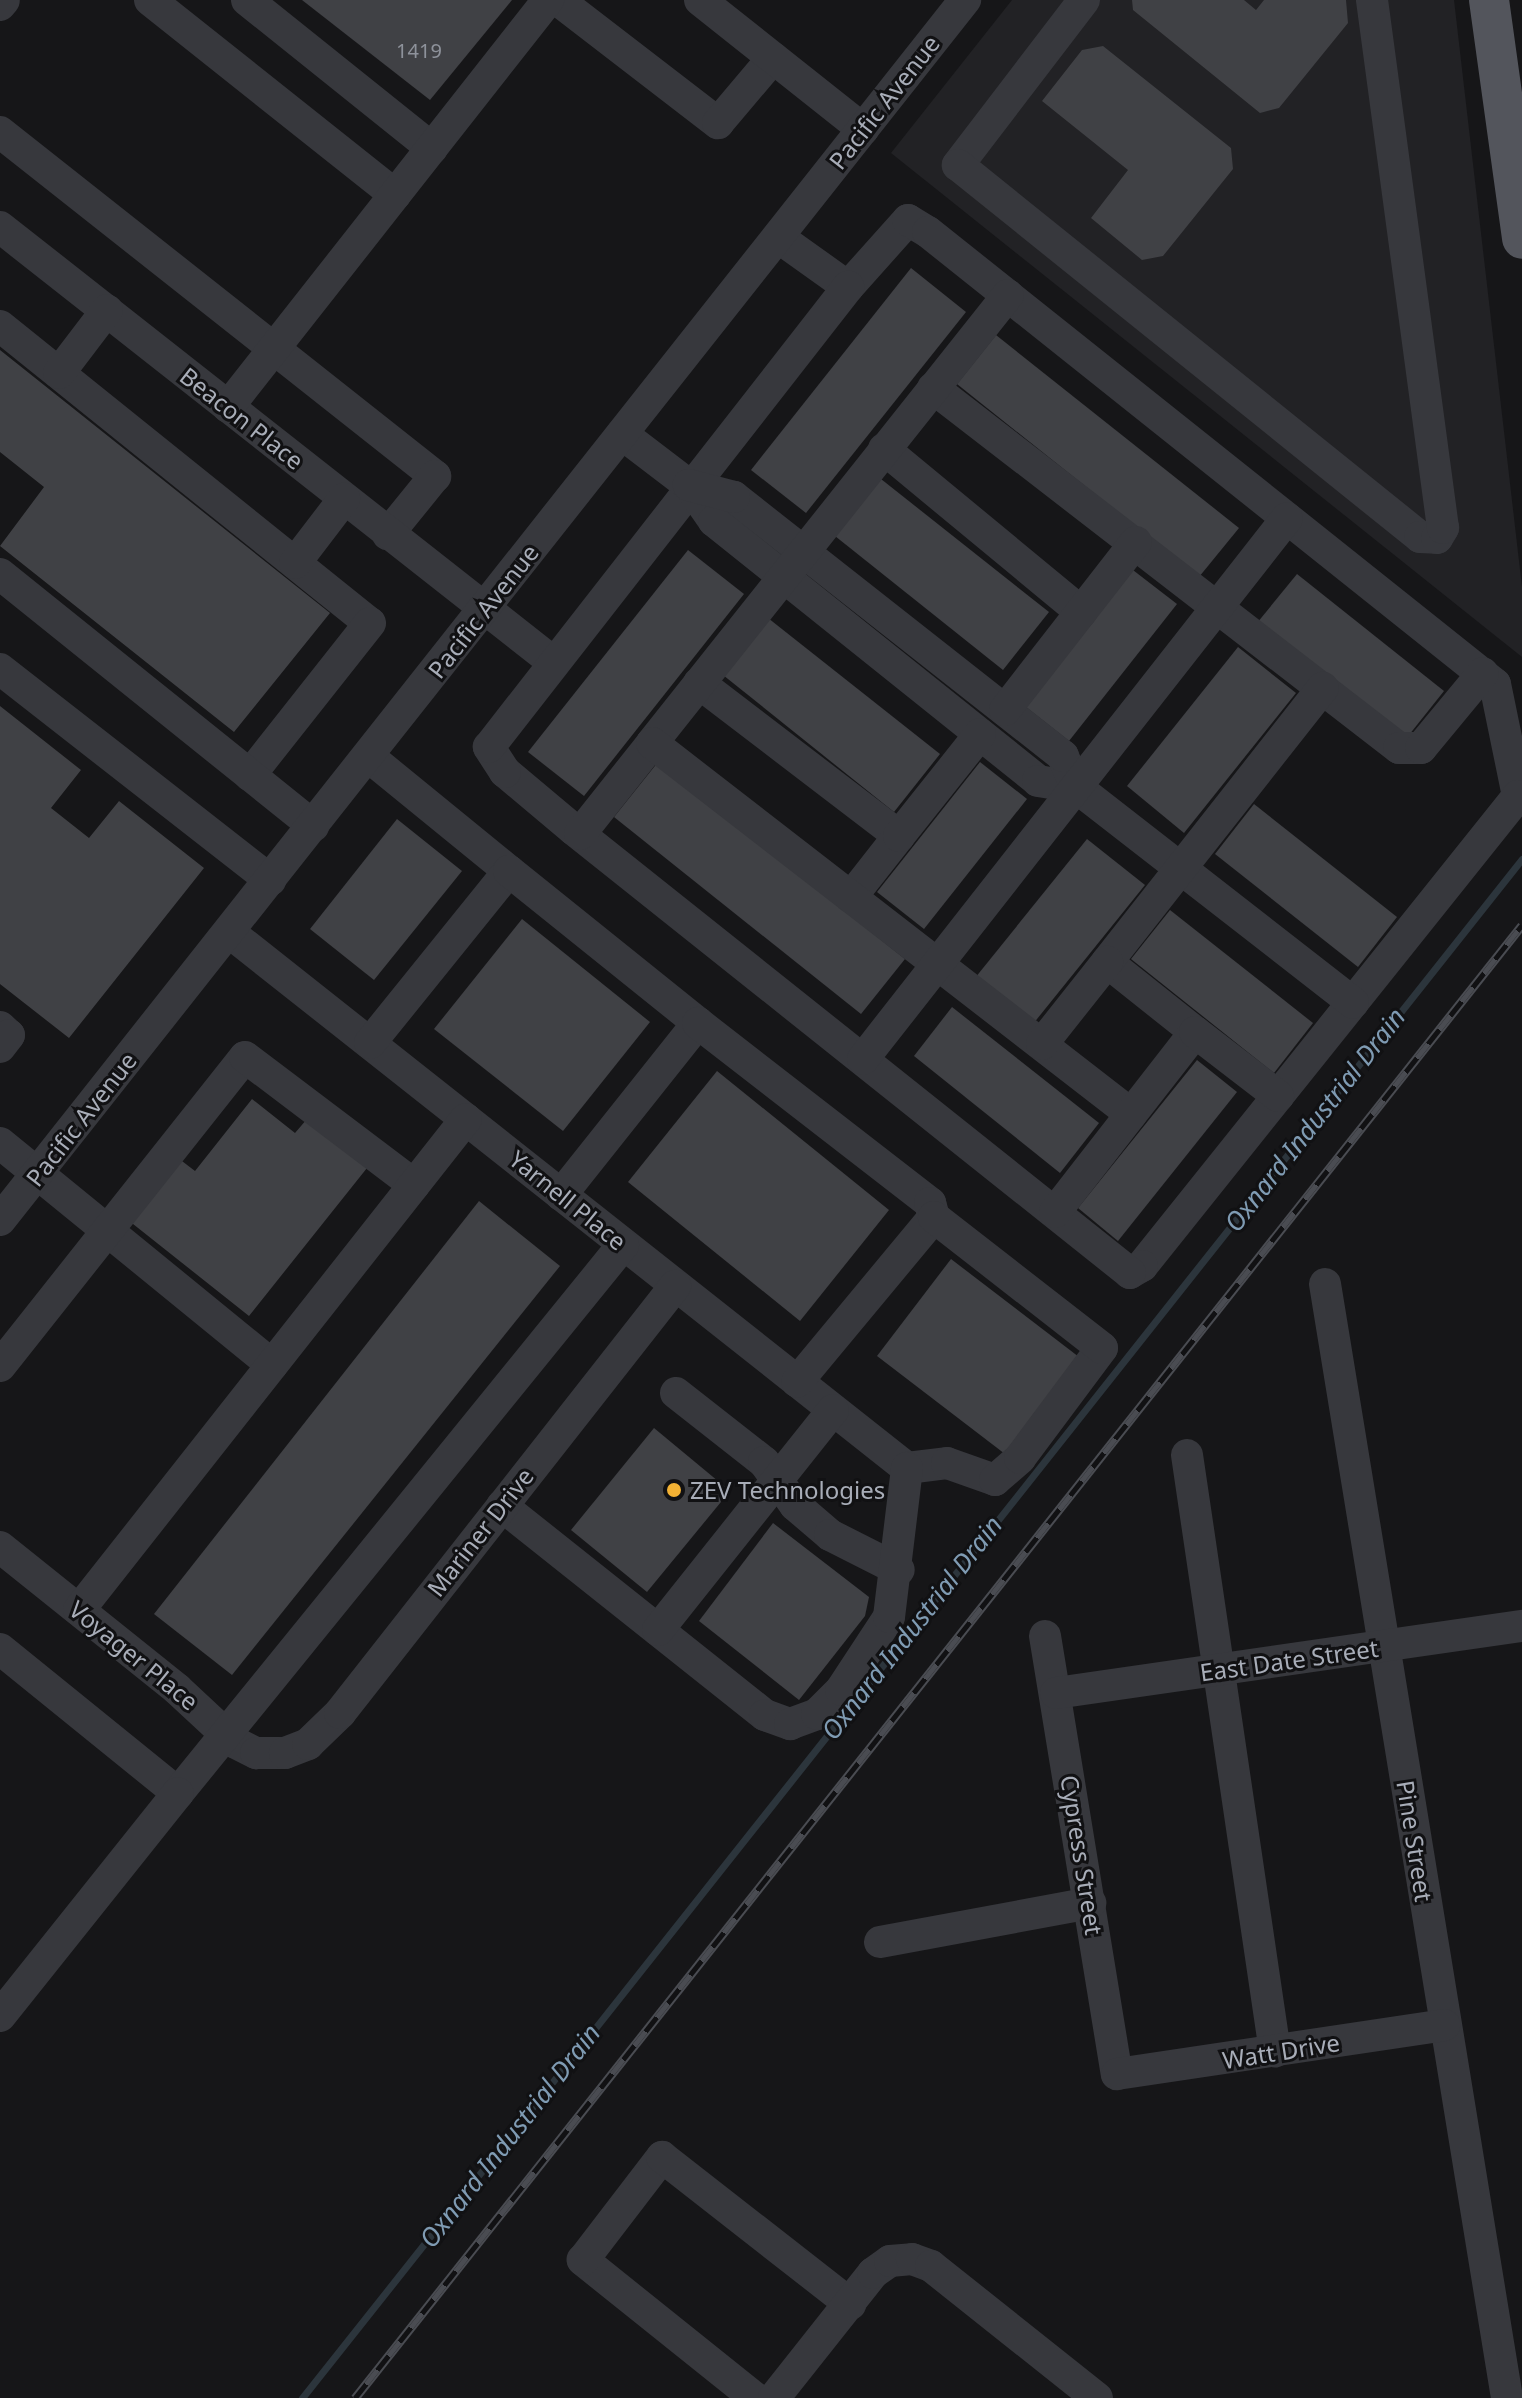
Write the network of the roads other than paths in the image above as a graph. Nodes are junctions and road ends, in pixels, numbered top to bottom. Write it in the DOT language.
graph roads {
  1 [pos="4,0"];
  2 [pos="150,0"];
  3 [pos="247,0"];
  4 [pos="548,0"];
  5 [pos="558,0"];
  6 [pos="700,0"];
  7 [pos="965,0"];
  8 [pos="1084,0"];
  9 [pos="1372,0"];
  10 [pos="1489,0"];
  11 [pos="0,5"];
  12 [pos="773,58"];
  13 [pos="863,129"];
  14 [pos="0,132"];
  15 [pos="432,148"];
  16 [pos="395,195"];
  17 [pos="0,227"];
  18 [pos="778,237"];
  19 [pos="1522,239"];
  20 [pos="848,287"];
  21 [pos="1008,295"];
  22 [pos="107,310"];
  23 [pos="0,326"];
  24 [pos="272,350"];
  25 [pos="59,373"];
  26 [pos="933,388"];
  27 [pos="228,407"];
  28 [pos="622,434"];
  29 [pos="884,449"];
  30 [pos="689,485"];
  31 [pos="344,499"];
  32 [pos="1287,518"];
  33 [pos="388,534"];
  34 [pos="1136,542"];
  35 [pos="803,551"];
  36 [pos="295,563"];
  37 [pos="0,574"];
  38 [pos="783,577"];
  39 [pos="1219,605"];
  40 [pos="484,610"];
  41 [pos="1081,612"];
  42 [pos="553,662"];
  43 [pos="0,669"];
  44 [pos="1483,673"];
  45 [pos="699,683"];
  46 [pos="1323,688"];
  47 [pos="1000,706"];
  48 [pos="977,732"];
  49 [pos="652,743"];
  50 [pos="368,756"];
  51 [pos="250,775"];
  52 [pos="1076,787"];
  53 [pos="313,826"];
  54 [pos="580,834"];
  55 [pos="899,836"];
  56 [pos="1180,868"];
  57 [pos="509,871"];
  58 [pos="270,880"];
  59 [pos="851,897"];
  60 [pos="229,932"];
  61 [pos="1107,962"];
  62 [pos="938,963"];
  63 [pos="1353,1003"];
  64 [pos="698,1023"];
  65 [pos="0,1027"];
  66 [pos="1195,1032"];
  67 [pos="370,1043"];
  68 [pos="1042,1044"];
  69 [pos="0,1047"];
  70 [pos="863,1059"];
  71 [pos="1278,1096"];
  72 [pos="1131,1114"];
  73 [pos="466,1119"];
  74 [pos="0,1143"];
  75 [pos="37,1174"];
  76 [pos="414,1185"];
  77 [pos="561,1195"];
  78 [pos="1055,1212"];
  79 [pos="934,1217"];
  80 [pos="0,1220"];
  81 [pos="105,1232"];
  82 [pos="623,1245"];
  83 [pos="1325,1284"];
  84 [pos="675,1286"];
  85 [pos="272,1365"];
  86 [pos="0,1366"];
  87 [pos="797,1382"];
  88 [pos="676,1393"];
  89 [pos="833,1410"];
  90 [pos="1187,1455"];
  91 [pos="907,1468"];
  92 [pos="776,1482"];
  93 [pos="502,1506"];
  94 [pos="0,1547"];
  95 [pos="899,1570"];
  96 [pos="79,1610"];
  97 [pos="1522,1626"];
  98 [pos="658,1630"];
  99 [pos="1045,1636"];
  100 [pos="1383,1647"];
  101 [pos="0,1649"];
  102 [pos="1222,1670"];
  103 [pos="1056,1693"];
  104 [pos="226,1736"];
  105 [pos="270,1754"];
  106 [pos="178,1793"];
  107 [pos="1090,1903"];
  108 [pos="880,1942"];
  109 [pos="0,2016"];
  110 [pos="1444,2025"];
  111 [pos="1275,2052"];
  112 [pos="1117,2074"];
  113 [pos="850,2304"];
  114 [pos="755,2398"];
  115 [pos="774,2398"];
  116 [pos="1097,2398"];
  117 [pos="1507,2398"];
  1 -- 11 [label="street"];
  2 -- 16 [label="street"];
  3 -- 15 [label="street"];
  4 -- 15 [label="street"];
  5 -- 12 [label="street"];
  6 -- 12 [label="street"];
  7 -- 13 [label="street, Pacific Avenue"];
  8 -- 9 [label="street"];
  10 -- 19 [label="main road"];
  12 -- 13 [label="street"];
  13 -- 18 [label="street, Pacific Avenue"];
  14 -- 24 [label="street"];
  15 -- 16 [label="street"];
  16 -- 24 [label="street"];
  17 -- 22 [label="street, Beacon Place"];
  18 -- 20 [label="street"];
  18 -- 28 [label="street, Pacific Avenue"];
  20 -- 21 [label="street"];
  20 -- 30 [label="street"];
  21 -- 26 [label="street"];
  21 -- 32 [label="street"];
  22 -- 25 [label="street"];
  22 -- 27 [label="street, Beacon Place"];
  23 -- 25 [label="street"];
  24 -- 27 [label="street"];
  24 -- 33 [label="street"];
  25 -- 36 [label="street"];
  26 -- 29 [label="street"];
  26 -- 34 [label="street"];
  27 -- 31 [label="street, Beacon Place"];
  28 -- 30 [label="street"];
  28 -- 40 [label="street, Pacific Avenue"];
  29 -- 35 [label="street"];
  29 -- 41 [label="street"];
  30 -- 35 [label="street"];
  30 -- 38 [label="street"];
  30 -- 42 [label="street"];
  31 -- 33 [label="street, Beacon Place"];
  31 -- 36 [label="street"];
  32 -- 39 [label="street"];
  32 -- 44 [label="street"];
  33 -- 40 [label="street, Beacon Place"];
  34 -- 39 [label="street"];
  34 -- 41 [label="street"];
  35 -- 38 [label="street"];
  35 -- 47 [label="street"];
  36 -- 51 [label="street"];
  37 -- 51 [label="street"];
  38 -- 45 [label="street"];
  38 -- 48 [label="street"];
  39 -- 46 [label="street"];
  39 -- 52 [label="street"];
  40 -- 42 [label="street, Beacon Place"];
  40 -- 50 [label="street, Pacific Avenue"];
  41 -- 47 [label="street"];
  42 -- 54 [label="street"];
  43 -- 58 [label="street"];
  44 -- 46 [label="street"];
  44 -- 63 [label="street"];
  45 -- 49 [label="street"];
  45 -- 55 [label="street"];
  46 -- 56 [label="street"];
  47 -- 48 [label="street"];
  47 -- 52 [label="street"];
  48 -- 52 [label="street"];
  48 -- 55 [label="street"];
  49 -- 54 [label="street"];
  49 -- 59 [label="street"];
  50 -- 53 [label="street, Pacific Avenue"];
  50 -- 57 [label="street"];
  51 -- 53 [label="street"];
  52 -- 56 [label="street"];
  52 -- 62 [label="street"];
  53 -- 58 [label="street, Pacific Avenue"];
  54 -- 70 [label="street"];
  55 -- 59 [label="street"];
  56 -- 61 [label="street"];
  56 -- 63 [label="street"];
  57 -- 64 [label="street"];
  57 -- 67 [label="street"];
  58 -- 60 [label="street, Pacific Avenue"];
  59 -- 62 [label="street"];
  60 -- 67 [label="street, Yarnell Place"];
  60 -- 75 [label="street, Pacific Avenue"];
  61 -- 66 [label="street"];
  61 -- 68 [label="street"];
  62 -- 68 [label="street"];
  62 -- 70 [label="street"];
  63 -- 71 [label="street"];
  64 -- 77 [label="street"];
  64 -- 79 [label="street"];
  65 -- 69 [label="street"];
  66 -- 71 [label="street"];
  66 -- 72 [label="street"];
  67 -- 73 [label="street, Yarnell Place"];
  68 -- 72 [label="street"];
  70 -- 78 [label="street"];
  71 -- 78 [label="street"];
  72 -- 78 [label="street"];
  73 -- 76 [label="street"];
  73 -- 77 [label="street, Yarnell Place"];
  74 -- 75 [label="street"];
  75 -- 80 [label="street, Pacific Avenue"];
  75 -- 81 [label="street"];
  76 -- 81 [label="street"];
  76 -- 85 [label="street"];
  77 -- 82 [label="street, Yarnell Place"];
  79 -- 87 [label="street"];
  79 -- 91 [label="street"];
  81 -- 85 [label="street"];
  81 -- 86 [label="street"];
  82 -- 84 [label="street, Yarnell Place"];
  82 -- 104 [label="street"];
  83 -- 100 [label="street, Pine Street"];
  84 -- 87 [label="street, Yarnell Place"];
  84 -- 93 [label="street, Mariner Drive"];
  85 -- 96 [label="street"];
  87 -- 89 [label="street, Yarnell Place"];
  88 -- 92 [label="street"];
  89 -- 91 [label="street, Yarnell Place"];
  89 -- 92 [label="street"];
  90 -- 102 [label="street"];
  91 -- 95 [label="street"];
  92 -- 95 [label="street"];
  92 -- 98 [label="street"];
  93 -- 98 [label="street"];
  93 -- 105 [label="street, Mariner Drive"];
  94 -- 96 [label="street, Voyager Place"];
  95 -- 98 [label="street"];
  96 -- 104 [label="street, Voyager Place"];
  97 -- 100 [label="street, East Date Street"];
  99 -- 103 [label="street, Cypress Street"];
  100 -- 102 [label="street, East Date Street"];
  100 -- 110 [label="street, Pine Street"];
  101 -- 106 [label="street"];
  102 -- 103 [label="street, East Date Street"];
  102 -- 111 [label="street"];
  103 -- 107 [label="street, Cypress Street"];
  104 -- 105 [label="street, Voyager Place"];
  104 -- 106 [label="street"];
  106 -- 109 [label="street"];
  107 -- 108 [label="street"];
  107 -- 112 [label="street, Cypress Street"];
  110 -- 111 [label="street, Watt Drive"];
  110 -- 117 [label="street, Pine Street"];
  111 -- 112 [label="street, Watt Drive"];
  113 -- 114 [label="street"];
  113 -- 115 [label="street"];
  113 -- 116 [label="street"];
}
